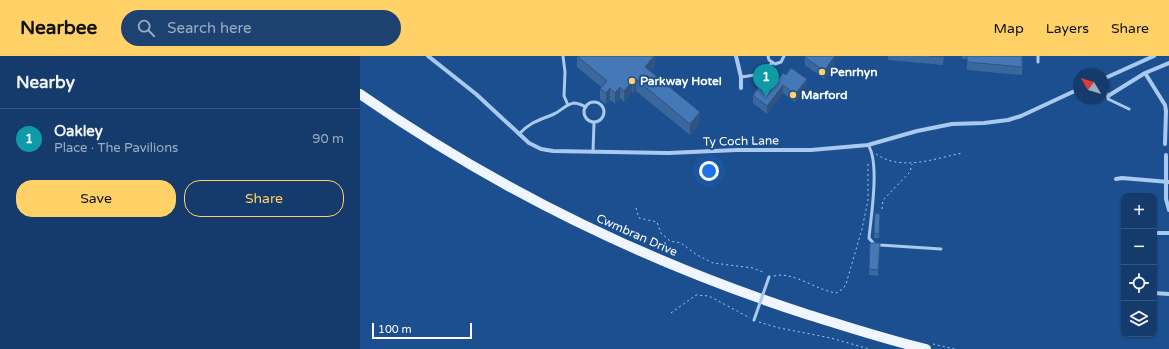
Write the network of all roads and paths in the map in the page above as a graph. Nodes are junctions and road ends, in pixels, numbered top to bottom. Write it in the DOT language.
graph roads {
  1 [pos="428,56"];
  2 [pos="563,56"];
  3 [pos="736,56"];
  4 [pos="768,56"];
  5 [pos="784,56"];
  6 [pos="1038,56"];
  7 [pos="1154,56"];
  8 [pos="772,62"];
  9 [pos="1038,62"];
  10 [pos="1169,63"];
  11 [pos="1145,73"];
  12 [pos="1109,76"];
  13 [pos="741,77"];
  14 [pos="741,88"];
  15 [pos="1073,92"];
  16 [pos="360,94"];
  17 [pos="1109,95"];
  18 [pos="1109,100"];
  19 [pos="568,105"];
  20 [pos="586,107"];
  21 [pos="1128,109"];
  22 [pos="1168,122"];
  23 [pos="594,123"];
  24 [pos="518,134"];
  25 [pos="1165,144"];
  26 [pos="868,145"];
  27 [pos="872,151"];
  28 [pos="593,152"];
  29 [pos="963,152"];
  30 [pos="1166,155"];
  31 [pos="912,164"];
  32 [pos="1116,179"];
  33 [pos="1168,182"];
  34 [pos="636,208"];
  35 [pos="882,209"];
  36 [pos="1169,210"];
  37 [pos="1157,233"];
  38 [pos="1169,233"];
  39 [pos="941,249"];
  40 [pos="769,277"];
  41 [pos="1157,294"];
  42 [pos="1169,294"];
  43 [pos="671,313"];
  44 [pos="754,320"];
  45 [pos="928,346"];
  46 [pos="869,349"];
  47 [pos="955,349"];
  1 -- 24 [label="street, Ty Coch Lane"];
  2 -- 19 [label="lane"];
  3 -- 13 [label="street"];
  4 -- 8 [label="lane"];
  5 -- 8 [label="lane"];
  6 -- 9 [label="lane"];
  7 -- 12 [label="street"];
  8 -- 13 [label="lane"];
  10 -- 11 [label="street"];
  11 -- 17 [label="street"];
  11 -- 22 [label="street"];
  13 -- 14 [label="street"];
  15 -- 26 [label="street, Ty Coch Lane"];
  16 -- 45 [label="main road, Cwmbran Drive"];
  18 -- 21 [label="lane"];
  19 -- 20 [label="lane"];
  19 -- 24 [label="lane"];
  20 -- 23 [label="lane"];
  20 -- 23 [label="lane"];
  22 -- 25 [label="street"];
  23 -- 28 [label="lane"];
  24 -- 28 [label="street, Ty Coch Lane"];
  26 -- 27 [label="lane"];
  26 -- 28 [label="street, Ty Coch Lane"];
  26 -- 40 [label="path"];
  27 -- 31 [label="path"];
  27 -- 39 [label="lane"];
  29 -- 31 [label="path"];
  30 -- 33 [label="street"];
  31 -- 35 [label="path"];
  32 -- 33 [label="street"];
  33 -- 36 [label="street"];
  34 -- 40 [label="path"];
  37 -- 38 [label="street"];
  40 -- 44 [label="lane, bridge"];
  41 -- 42 [label="street"];
  43 -- 44 [label="path"];
  44 -- 46 [label="path"];
  45 -- 47 [label="path"];
}
